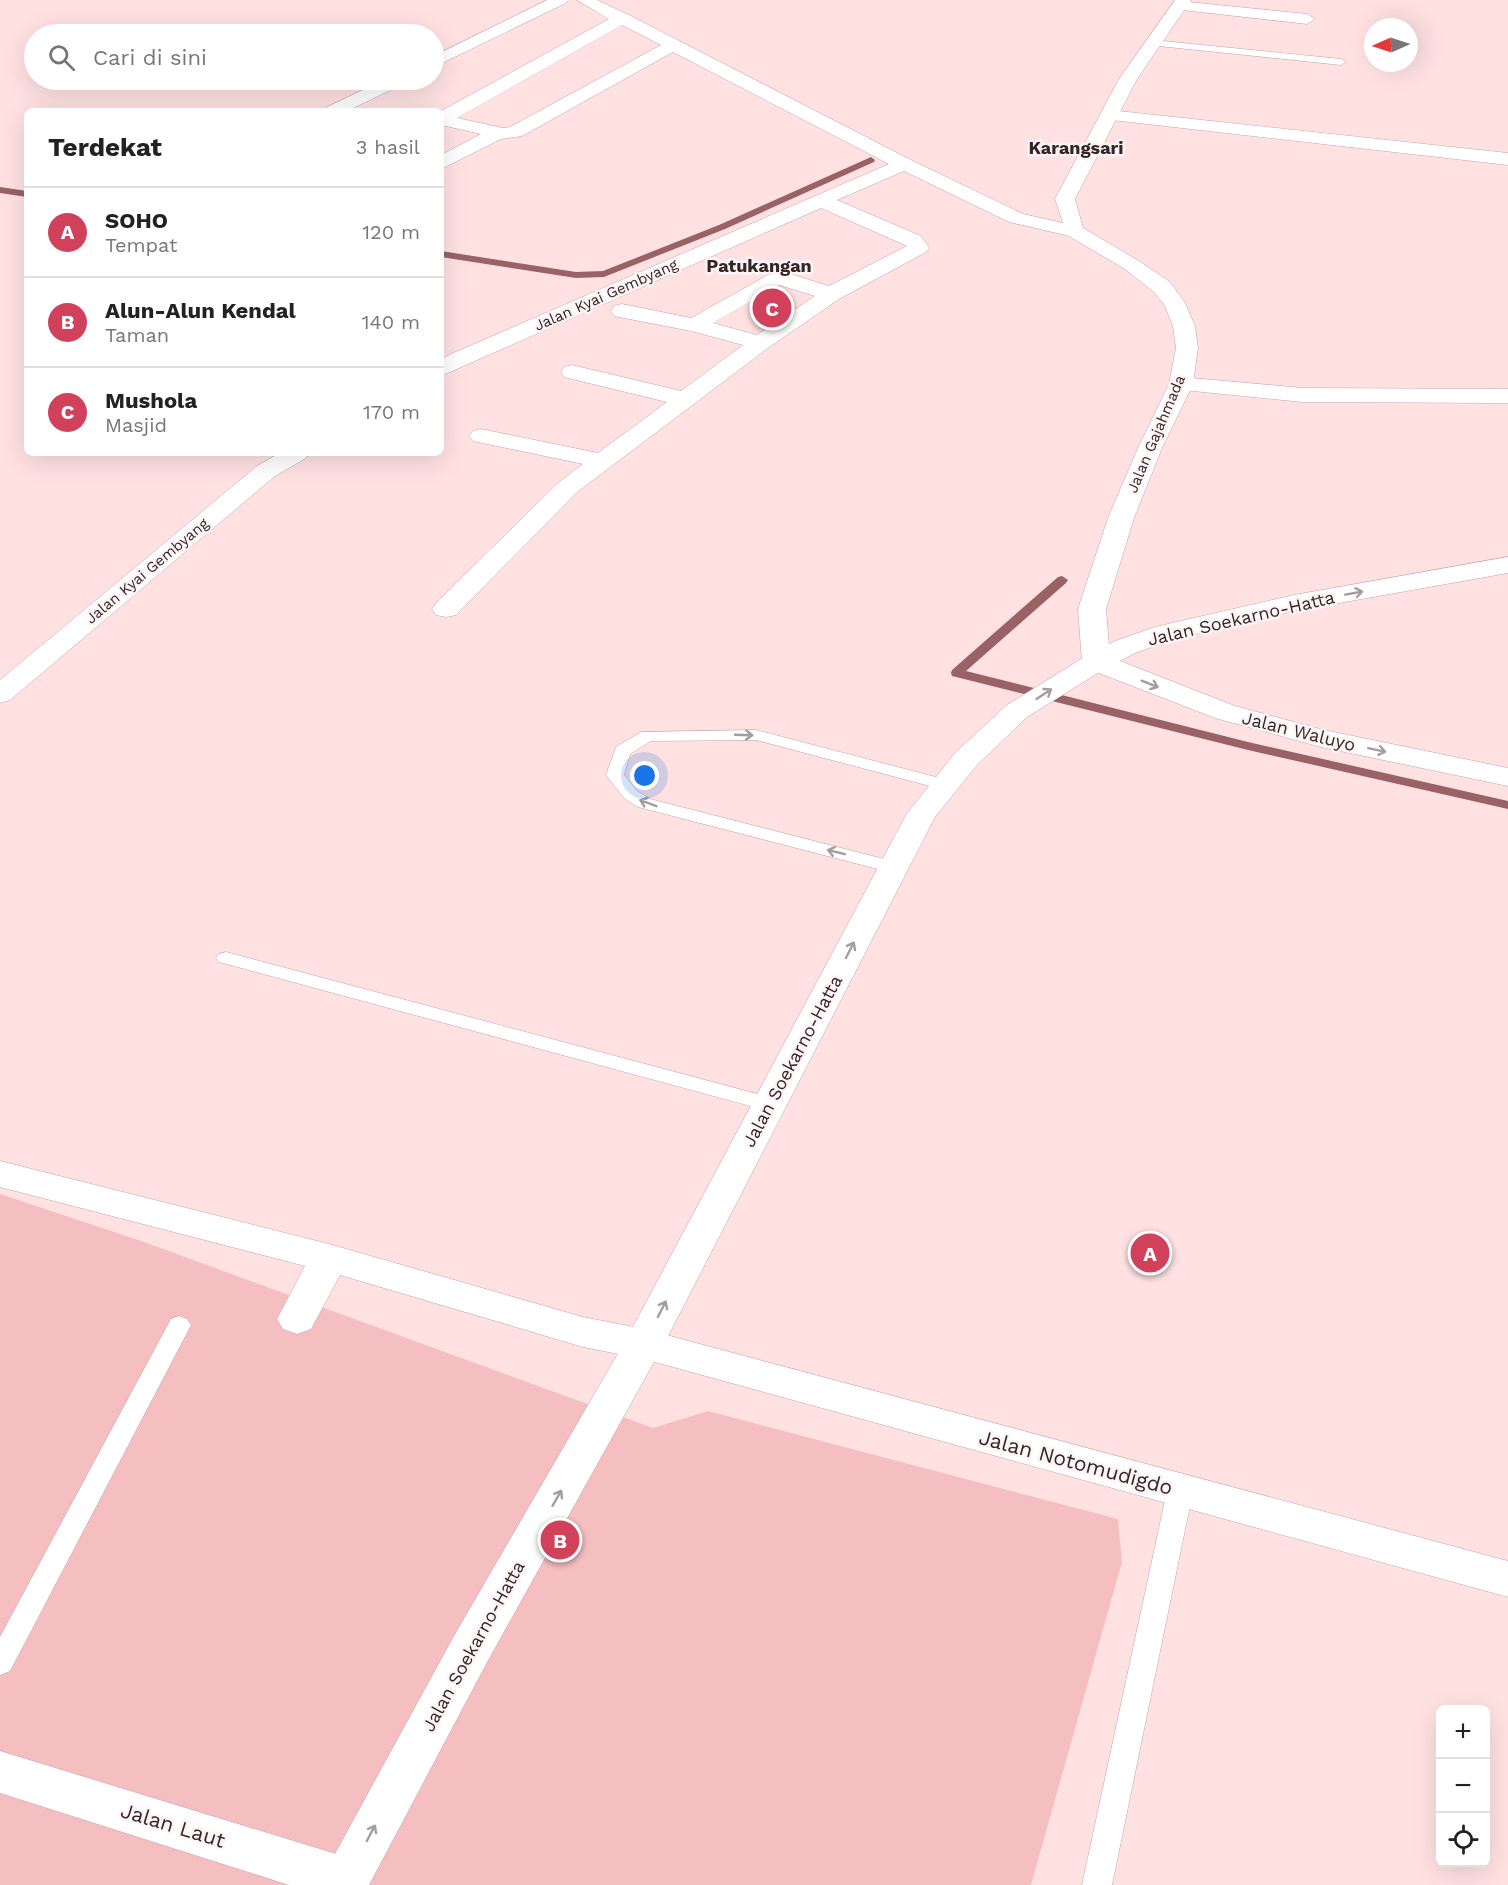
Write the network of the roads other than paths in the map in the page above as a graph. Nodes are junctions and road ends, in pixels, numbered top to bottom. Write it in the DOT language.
graph roads {
  1 [pos="560,0"];
  2 [pos="585,0"];
  3 [pos="1181,3"];
  4 [pos="623,18"];
  5 [pos="1307,19"];
  6 [pos="1153,43"];
  7 [pos="674,45"];
  8 [pos="444,57"];
  9 [pos="1341,62"];
  10 [pos="376,90"];
  11 [pos="339,108"];
  12 [pos="1109,115"];
  13 [pos="498,133"];
  14 [pos="1508,159"];
  15 [pos="444,160"];
  16 [pos="904,164"];
  17 [pos="822,201"];
  18 [pos="1074,231"];
  19 [pos="831,294"];
  20 [pos="622,311"];
  21 [pos="694,325"];
  22 [pos="760,343"];
  23 [pos="444,367"];
  24 [pos="572,372"];
  25 [pos="1180,384"];
  26 [pos="1508,396"];
  27 [pos="684,399"];
  28 [pos="482,436"];
  29 [pos="292,456"];
  30 [pos="602,462"];
  31 [pos="1508,565"];
  32 [pos="446,609"];
  33 [pos="1096,662"];
  34 [pos="0,694"];
  35 [pos="1508,777"];
  36 [pos="945,785"];
  37 [pos="893,867"];
  38 [pos="225,958"];
  39 [pos="769,1104"];
  40 [pos="0,1174"];
  41 [pos="329,1258"];
  42 [pos="297,1319"];
  43 [pos="179,1325"];
  44 [pos="645,1344"];
  45 [pos="1180,1491"];
  46 [pos="1508,1579"];
  47 [pos="0,1663"];
  48 [pos="0,1772"];
  49 [pos="344,1882"];
  50 [pos="1097,1885"];
  1 -- 8 [label="main road"];
  2 -- 4 [label="main road, Jalan Gajahmada"];
  3 -- 5 [label="main road"];
  3 -- 6 [label="main road"];
  4 -- 7 [label="main road, Jalan Gajahmada"];
  4 -- 13 [label="main road"];
  6 -- 9 [label="lane"];
  6 -- 12 [label="main road"];
  7 -- 13 [label="main road"];
  7 -- 16 [label="main road, Jalan Gajahmada"];
  10 -- 11 [label="main road"];
  12 -- 14 [label="main road"];
  12 -- 18 [label="main road"];
  13 -- 15 [label="main road"];
  16 -- 17 [label="main road, Jalan Kyai Gembyang"];
  16 -- 18 [label="main road, Jalan Gajahmada"];
  17 -- 19 [label="main road"];
  17 -- 23 [label="main road, Jalan Kyai Gembyang"];
  18 -- 25 [label="main road, Jalan Gajahmada"];
  19 -- 21 [label="main road"];
  19 -- 22 [label="main road"];
  20 -- 21 [label="main road"];
  21 -- 22 [label="main road"];
  22 -- 27 [label="main road"];
  24 -- 27 [label="main road"];
  25 -- 26 [label="main road"];
  25 -- 33 [label="main road, Jalan Gajahmada"];
  27 -- 30 [label="main road"];
  28 -- 30 [label="main road"];
  29 -- 34 [label="main road, Jalan Kyai Gembyang"];
  30 -- 32 [label="main road"];
  33 -- 31 [label="main road, Jalan Soekarno-Hatta, one-way"];
  33 -- 35 [label="main road, Jalan Waluyo, one-way"];
  36 -- 33 [label="main road, Jalan Soekarno-Hatta, one-way"];
  36 -- 37 [label="main road, Jalan Soekarno-Hatta"];
  37 -- 36 [label="lane, one-way"];
  39 -- 37 [label="main road, Jalan Soekarno-Hatta, one-way"];
  38 -- 39 [label="lane"];
  44 -- 39 [label="main road, Jalan Soekarno-Hatta, one-way"];
  40 -- 41 [label="main road, Jalan Notomudigdo"];
  41 -- 42 [label="main road"];
  41 -- 44 [label="main road, Jalan Notomudigdo"];
  43 -- 47 [label="lane"];
  44 -- 45 [label="main road, Jalan Notomudigdo"];
  49 -- 44 [label="main road, Jalan Soekarno-Hatta, one-way"];
  45 -- 46 [label="main road, Jalan Notomudigdo"];
  45 -- 50 [label="lane"];
  48 -- 49 [label="main road, Jalan Laut"];
}
